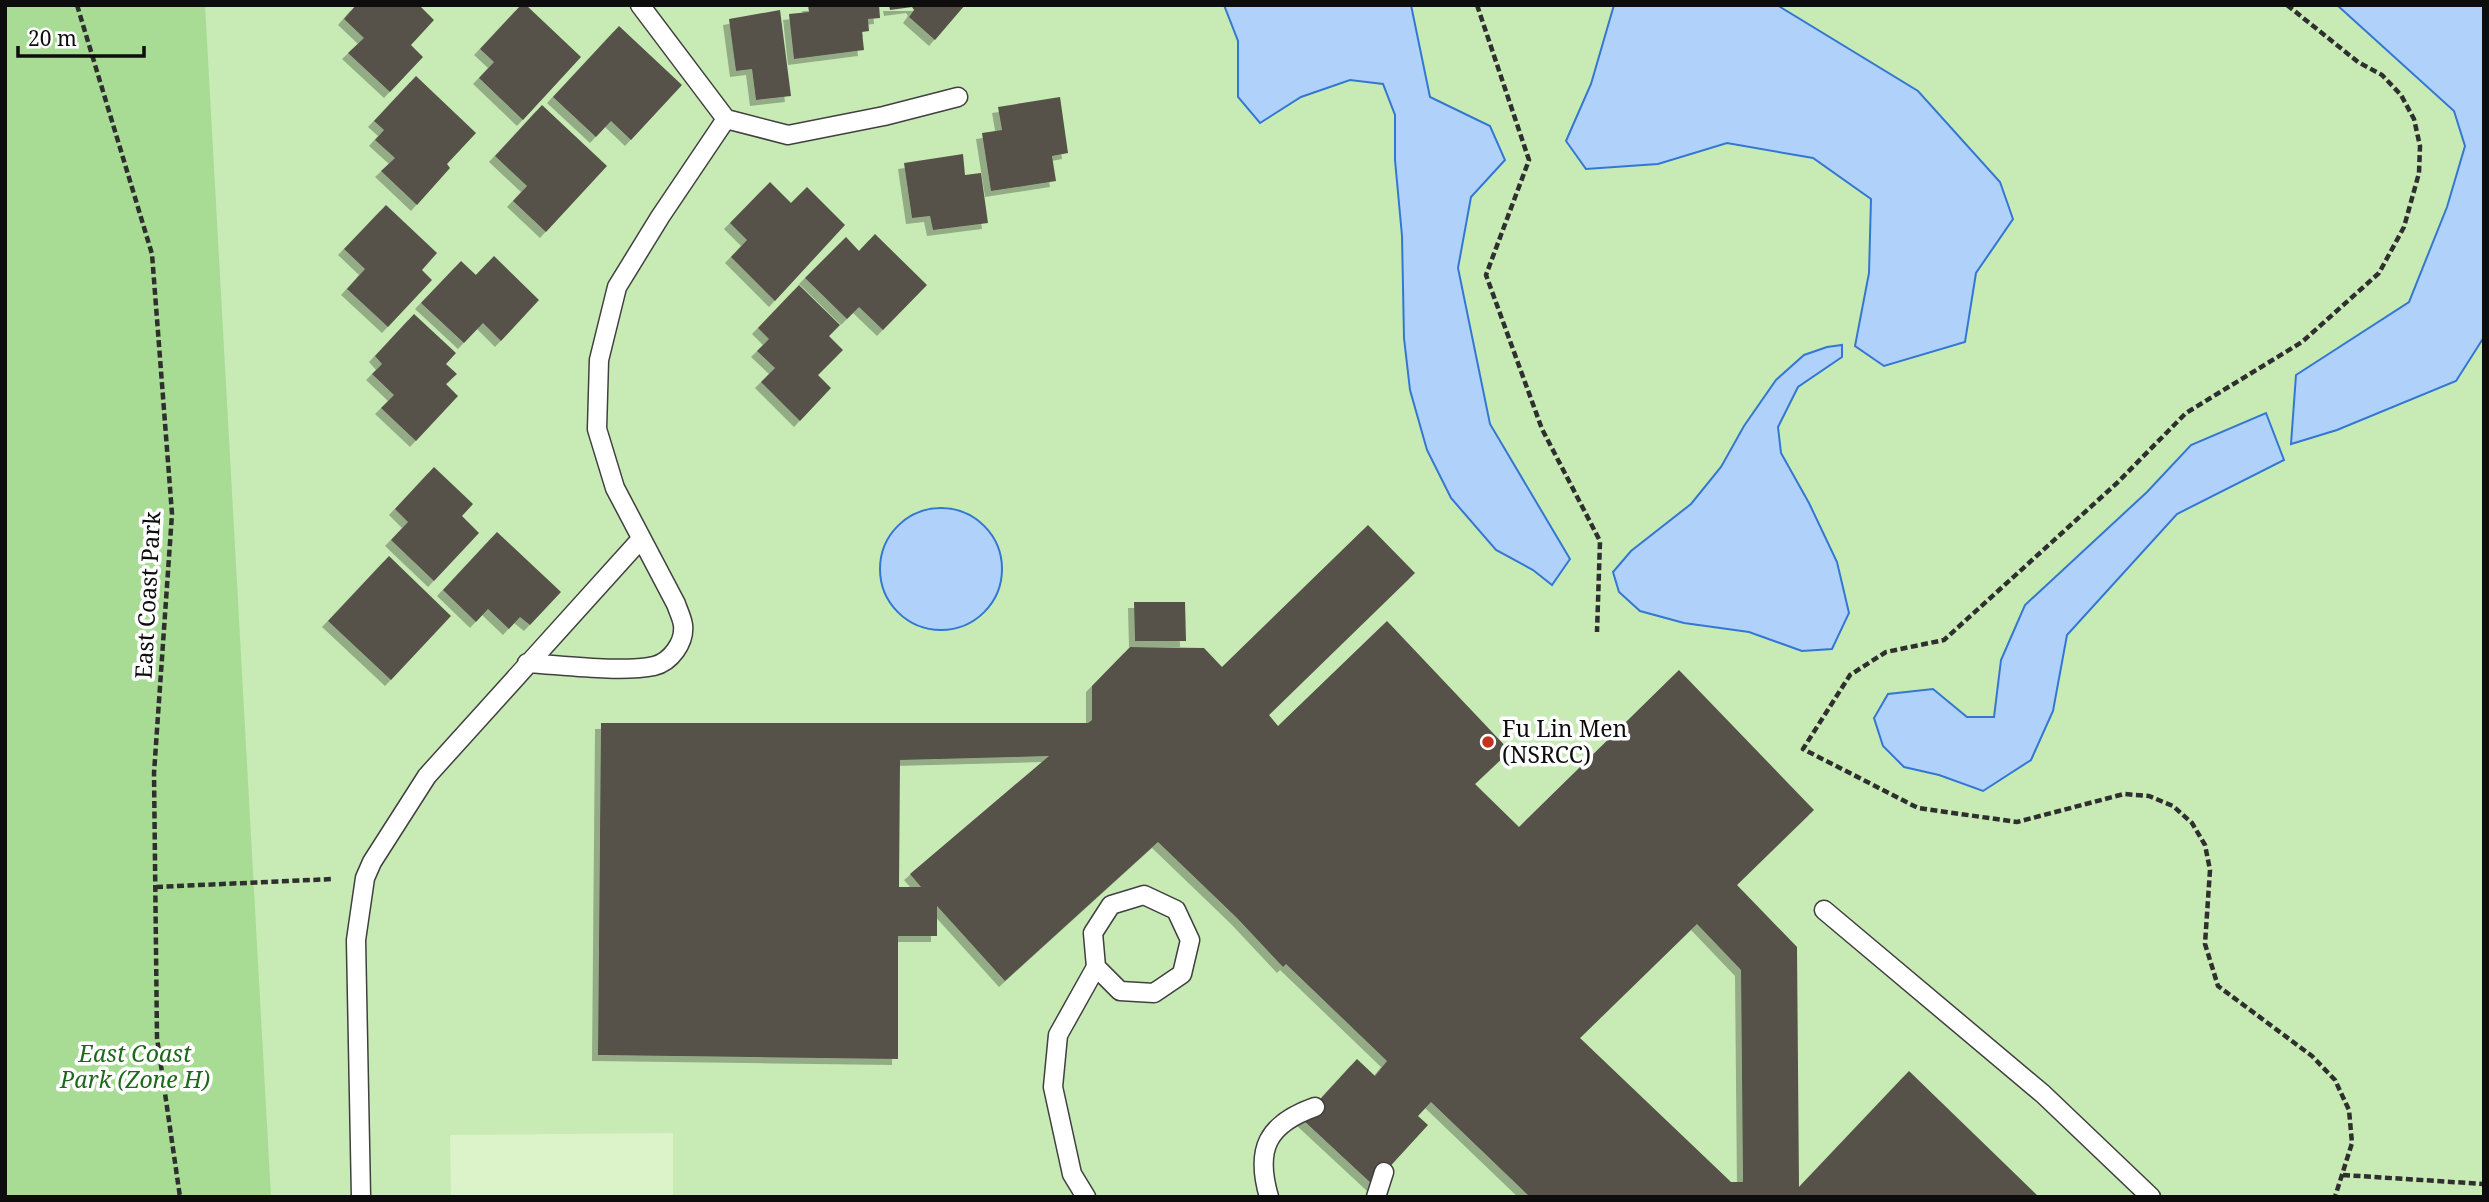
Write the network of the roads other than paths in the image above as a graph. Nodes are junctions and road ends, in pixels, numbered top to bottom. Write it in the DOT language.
graph roads {
  1 [pos="640,5"];
  2 [pos="958,97"];
  3 [pos="726,119"];
  4 [pos="640,539"];
  5 [pos="527,663"];
  6 [pos="1824,910"];
  7 [pos="1096,967"];
  8 [pos="1315,1107"];
  9 [pos="1384,1172"];
  10 [pos="362,1197"];
  11 [pos="1086,1197"];
  12 [pos="1269,1197"];
  13 [pos="1376,1197"];
  14 [pos="2151,1197"];
  1 -- 3 [label="lane"];
  2 -- 3 [label="lane"];
  3 -- 4 [label="lane"];
  4 -- 5 [label="lane"];
  4 -- 5 [label="lane"];
  5 -- 10 [label="lane"];
  6 -- 14 [label="lane"];
  7 -- 7 [label="lane"];
  7 -- 11 [label="lane"];
  8 -- 12 [label="lane"];
  9 -- 13 [label="lane"];
}
